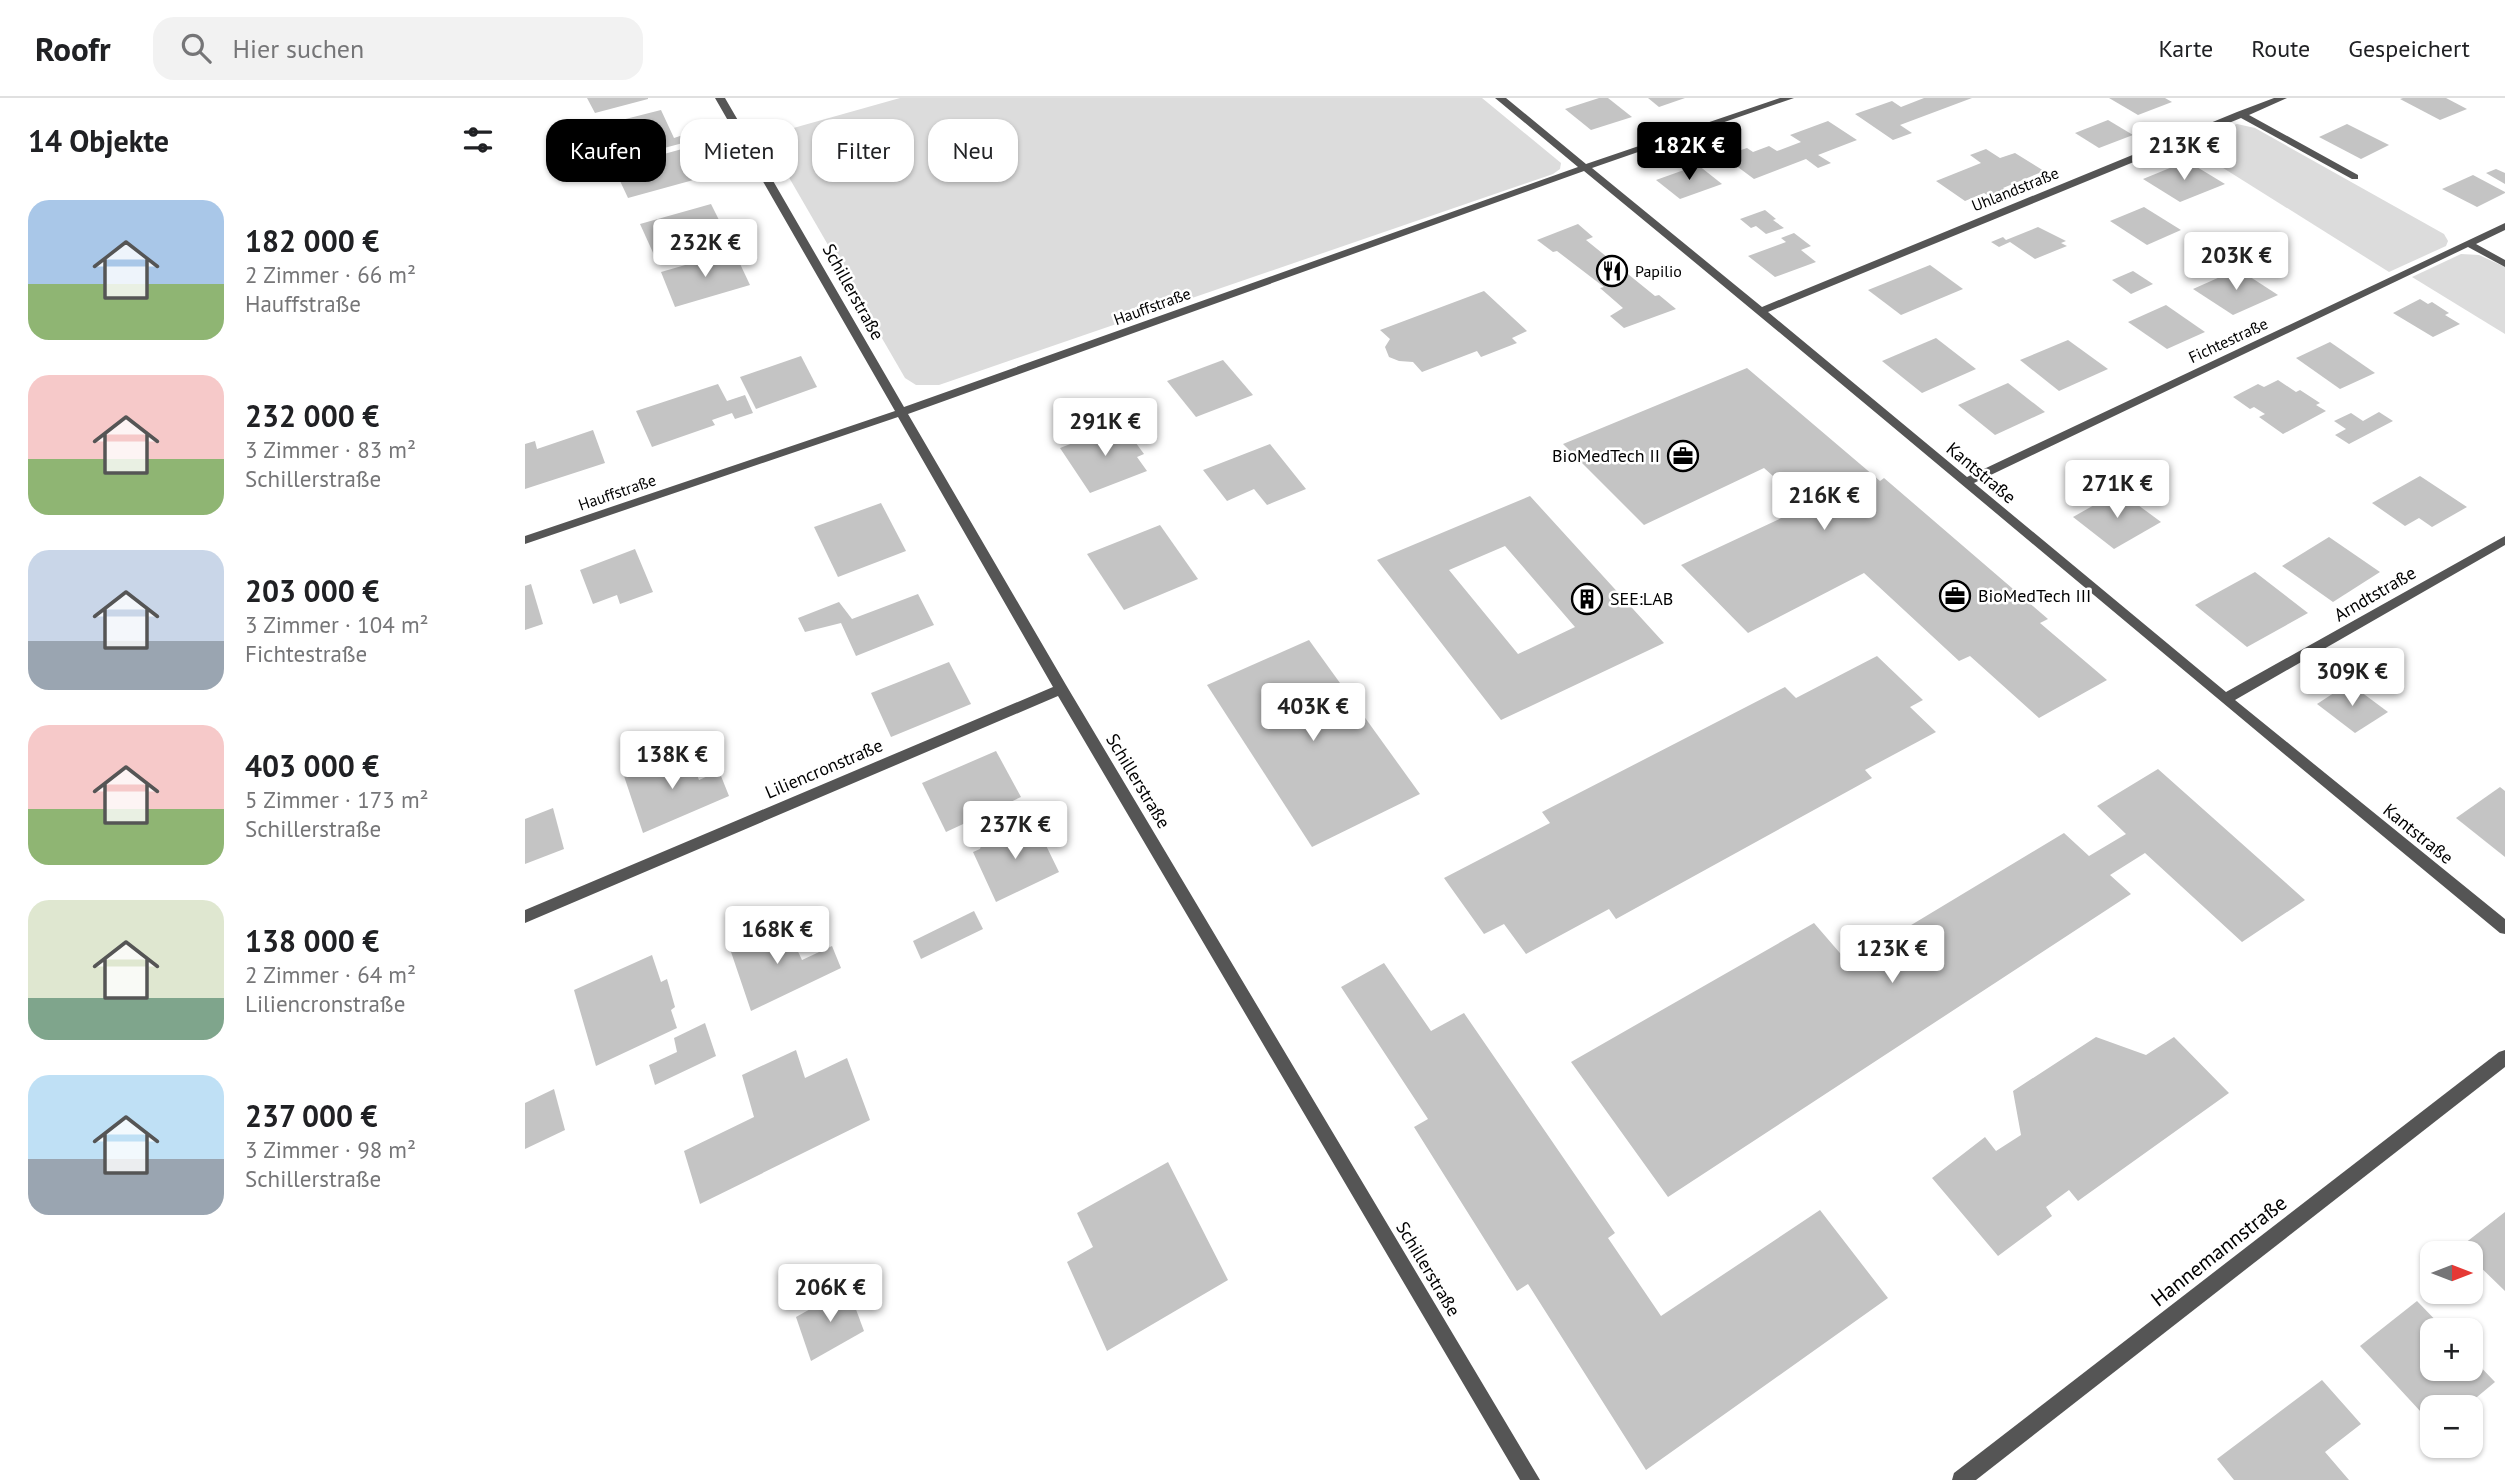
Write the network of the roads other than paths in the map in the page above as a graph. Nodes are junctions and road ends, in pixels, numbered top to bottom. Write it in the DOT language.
graph roads {
  1 [pos="720,98"];
  2 [pos="1500,98"];
  3 [pos="1789,98"];
  4 [pos="2282,98"];
  5 [pos="2241,114"];
  6 [pos="1583,168"];
  7 [pos="2355,177"];
  8 [pos="2505,226"];
  9 [pos="2468,243"];
  10 [pos="2505,264"];
  11 [pos="1761,311"];
  12 [pos="899,413"];
  13 [pos="1965,483"];
  14 [pos="525,540"];
  15 [pos="2505,540"];
  16 [pos="1061,689"];
  17 [pos="2225,699"];
  18 [pos="525,917"];
  19 [pos="2505,928"];
  20 [pos="2505,1057"];
  21 [pos="1531,1480"];
  22 [pos="1961,1480"];
  1 -- 12 [label="street, Schillerstraße"];
  2 -- 6 [label="street, Kantstraße"];
  3 -- 6 [label="street, Hauffstraße"];
  4 -- 5 [label="street, Uhlandstraße"];
  5 -- 7 [label="street"];
  5 -- 11 [label="street, Uhlandstraße"];
  6 -- 11 [label="street, Kantstraße"];
  6 -- 12 [label="street, Hauffstraße"];
  8 -- 9 [label="street, Fichtestraße"];
  9 -- 10 [label="street"];
  9 -- 13 [label="street, Fichtestraße"];
  11 -- 13 [label="street, Kantstraße"];
  12 -- 14 [label="street, Hauffstraße"];
  12 -- 16 [label="street, Schillerstraße"];
  13 -- 17 [label="street, Kantstraße"];
  15 -- 17 [label="street, Arndtstraße"];
  16 -- 18 [label="street, Liliencronstraße"];
  16 -- 21 [label="street, Schillerstraße"];
  17 -- 19 [label="street, Kantstraße"];
  20 -- 22 [label="street, Hannemannstraße"];
}
